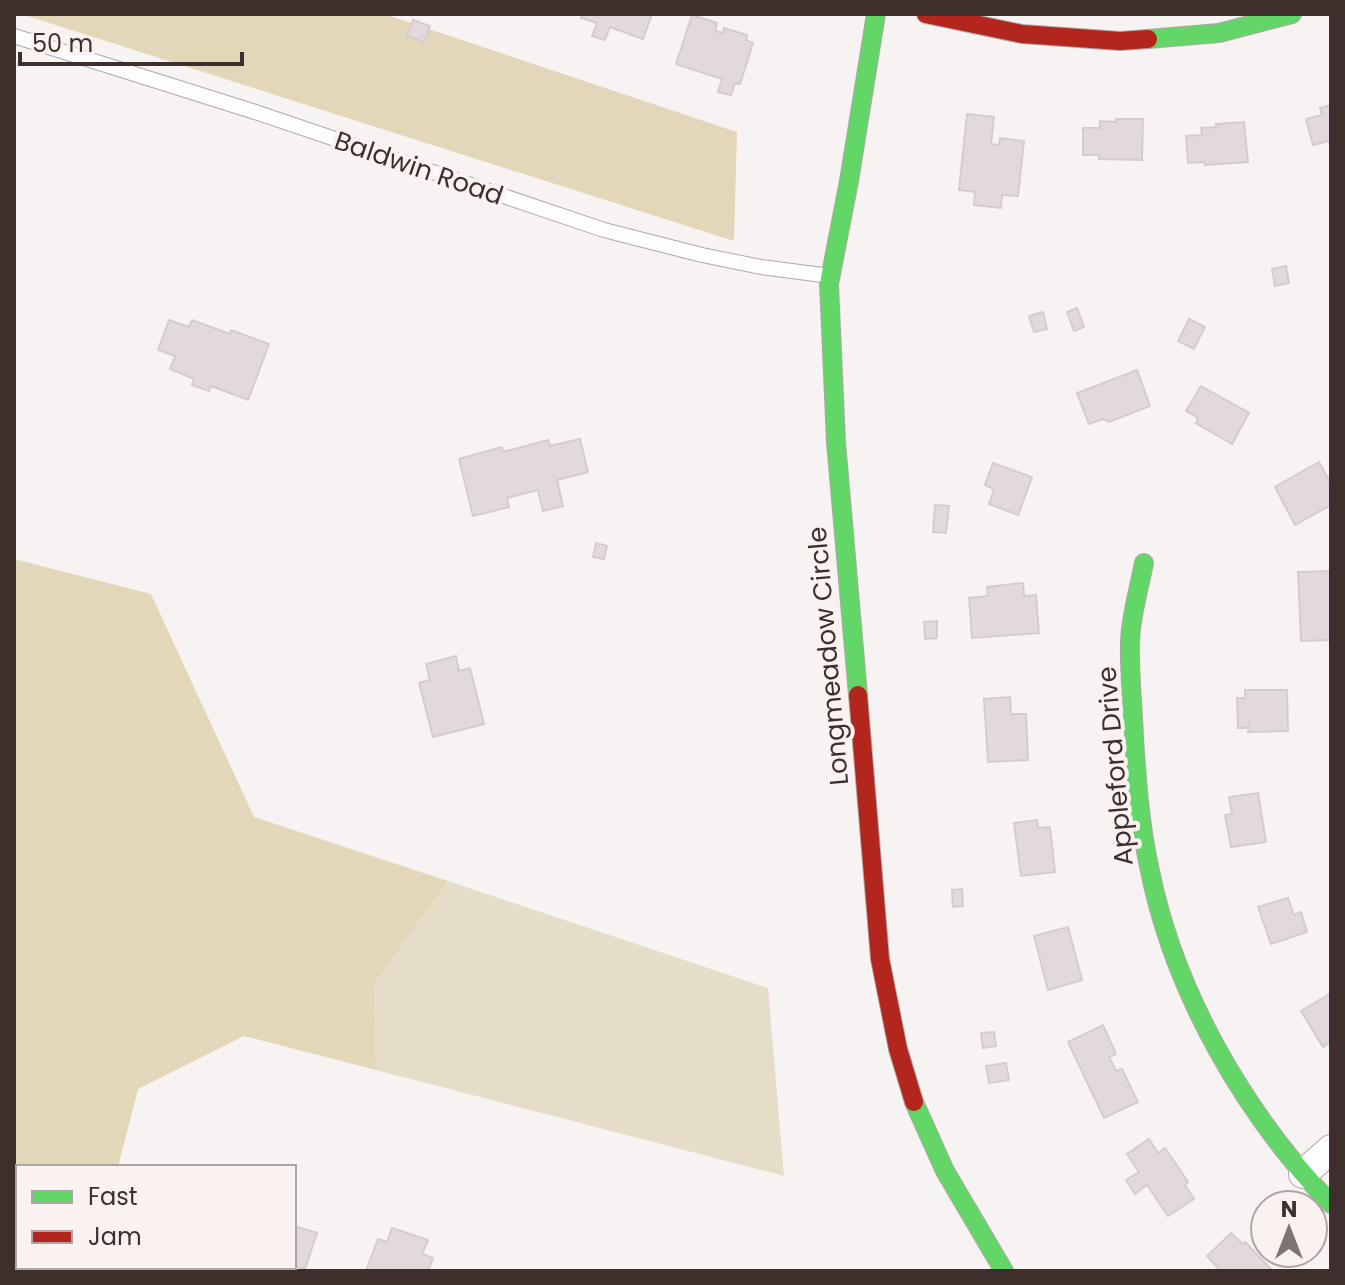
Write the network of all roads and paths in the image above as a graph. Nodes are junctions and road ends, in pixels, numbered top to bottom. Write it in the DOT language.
graph roads {
  1 [pos="876,14"];
  2 [pos="926,14"];
  3 [pos="1292,14"];
  4 [pos="14,36"];
  5 [pos="830,276"];
  6 [pos="1144,563"];
  7 [pos="1331,1149"];
  8 [pos="1303,1174"];
  9 [pos="1331,1204"];
  10 [pos="1004,1271"];
  1 -- 5 [label="street, Longmeadow Circle"];
  2 -- 3 [label="street"];
  4 -- 5 [label="lane, Baldwin Road"];
  5 -- 10 [label="street, Longmeadow Circle"];
  6 -- 8 [label="street, Appleford Drive"];
  7 -- 8 [label="street"];
  8 -- 9 [label="street, Appleford Drive"];
}
